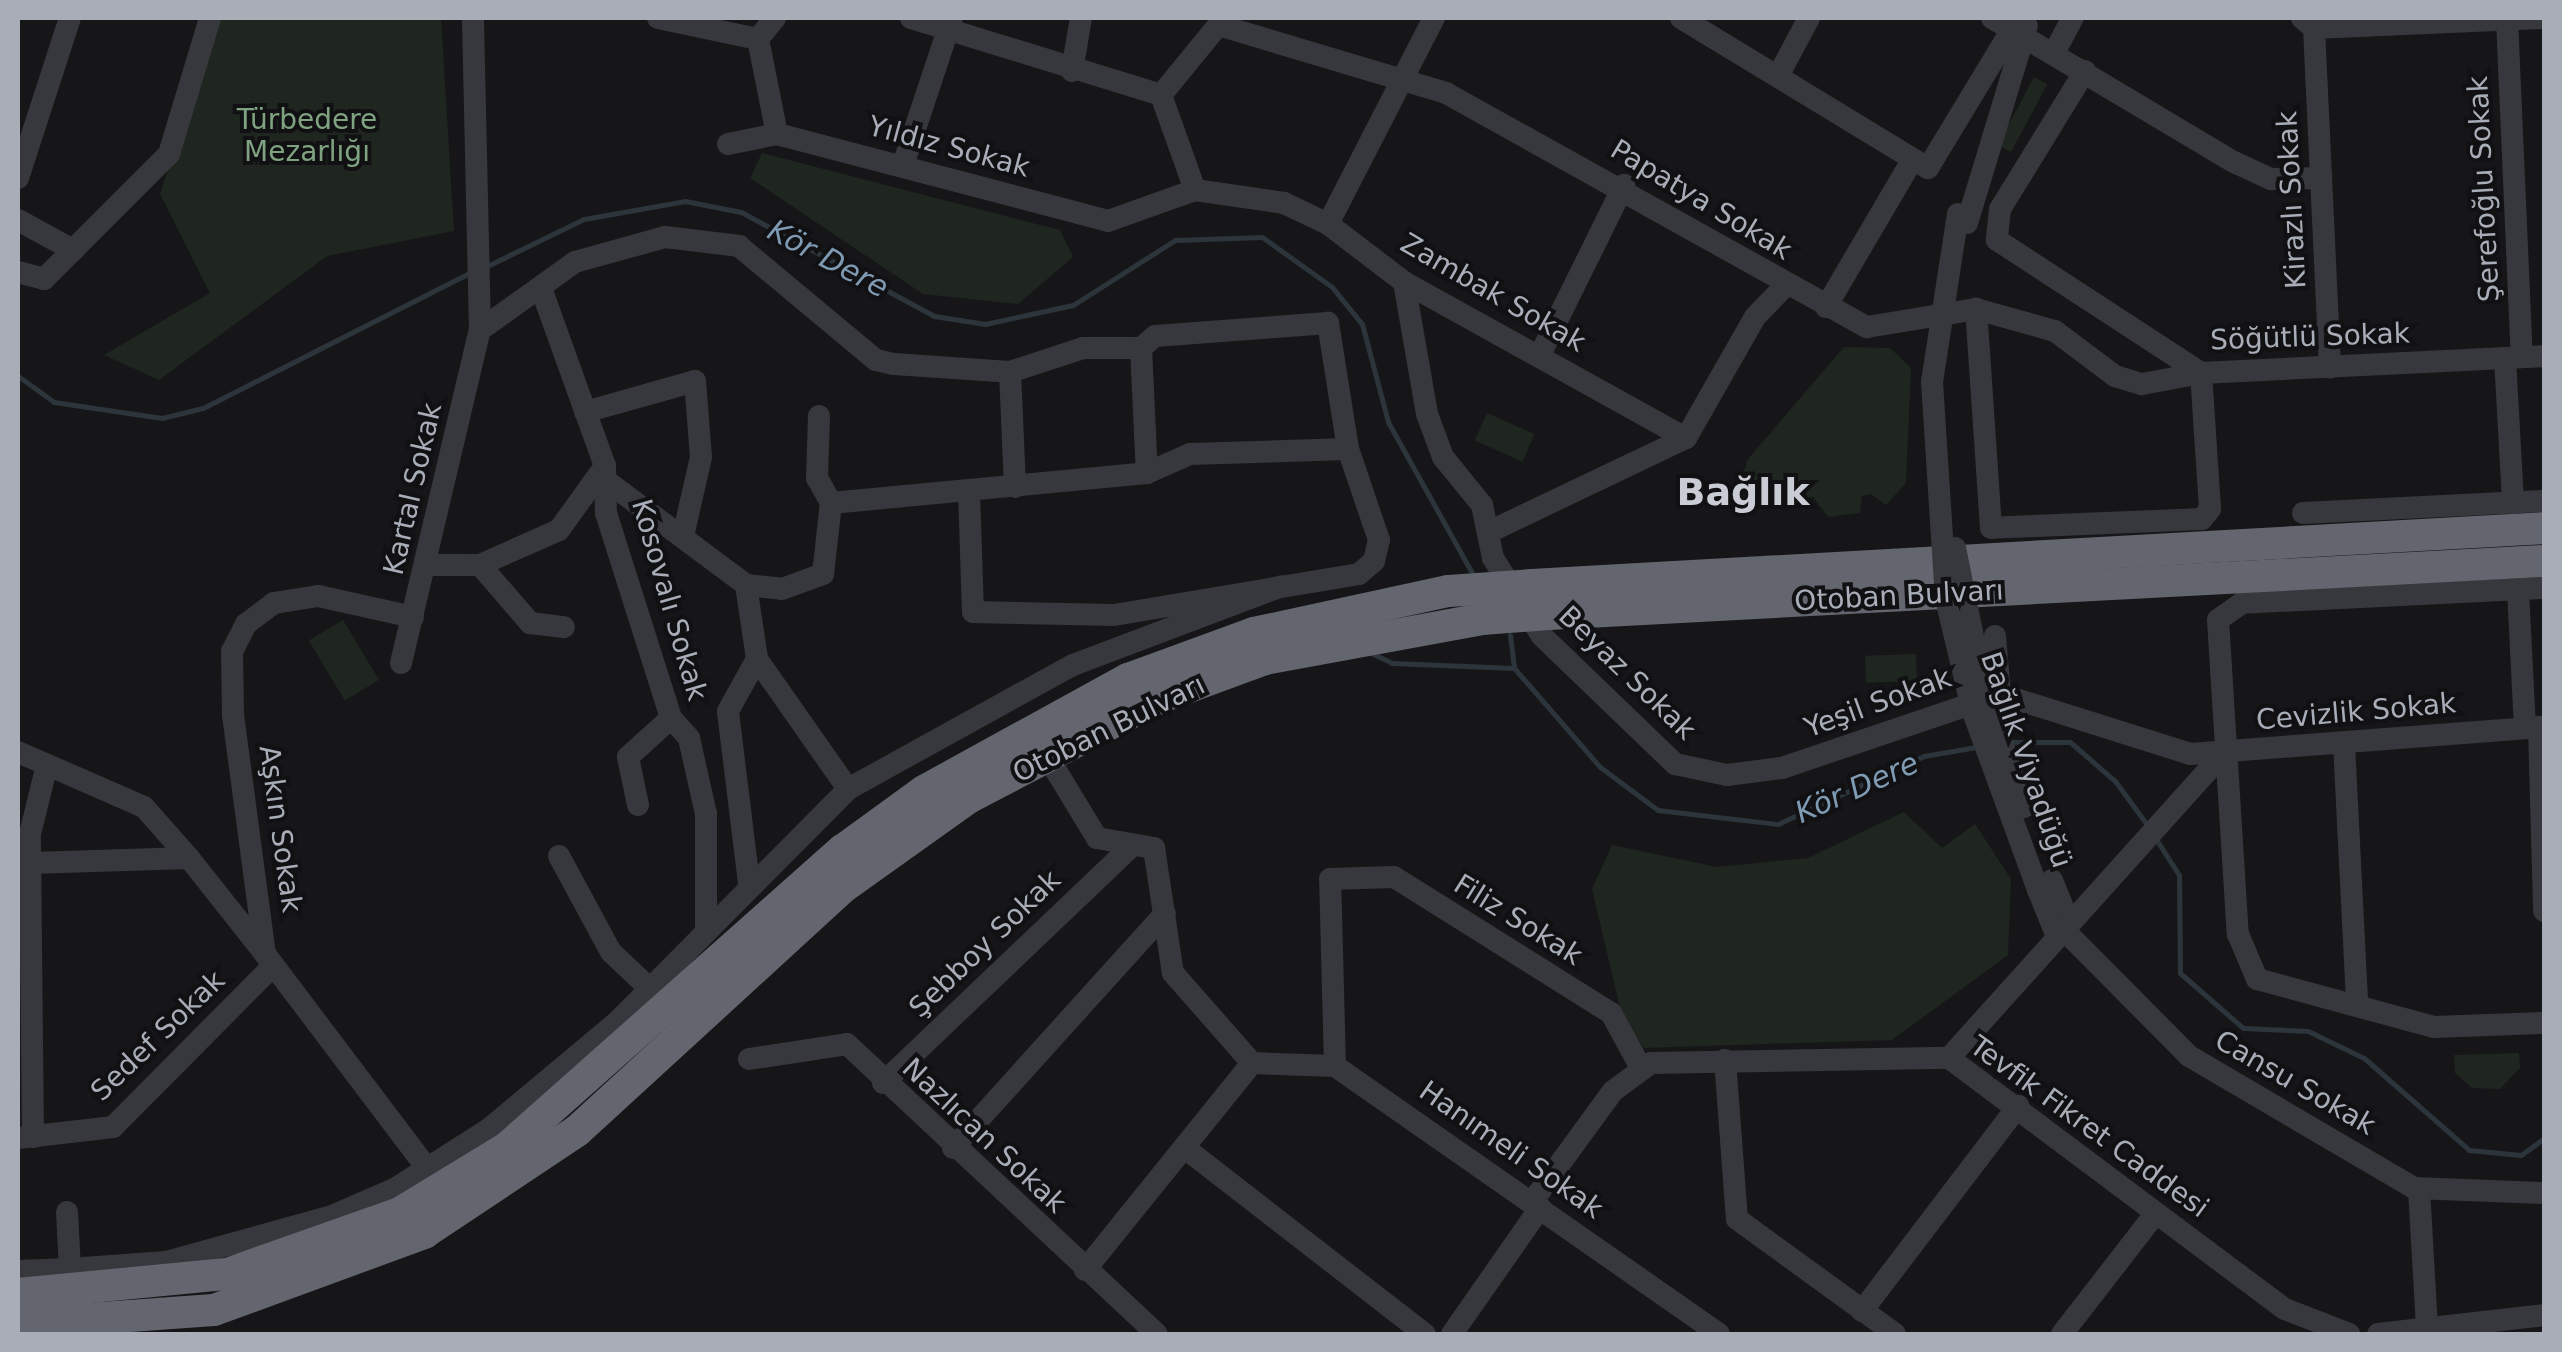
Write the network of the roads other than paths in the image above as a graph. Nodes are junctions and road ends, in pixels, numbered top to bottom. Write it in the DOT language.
graph roads {
  1 [pos="70,18"];
  2 [pos="210,18"];
  3 [pos="473,18"];
  4 [pos="658,18"];
  5 [pos="775,18"];
  6 [pos="911,18"];
  7 [pos="1082,18"];
  8 [pos="1434,18"];
  9 [pos="1681,18"];
  10 [pos="1809,18"];
  11 [pos="2074,18"];
  12 [pos="2544,18"];
  13 [pos="2513,19"];
  14 [pos="1225,22"];
  15 [pos="949,23"];
  16 [pos="2308,23"];
  17 [pos="2017,24"];
  18 [pos="758,39"];
  19 [pos="2054,53"];
  20 [pos="1072,71"];
  21 [pos="2085,71"];
  22 [pos="1778,76"];
  23 [pos="1402,80"];
  24 [pos="1161,94"];
  25 [pos="778,134"];
  26 [pos="728,144"];
  27 [pos="903,165"];
  28 [pos="1919,166"];
  29 [pos="18,178"];
  30 [pos="2321,178"];
  31 [pos="1624,185"];
  32 [pos="1195,190"];
  33 [pos="18,220"];
  34 [pos="1328,224"];
  35 [pos="73,250"];
  36 [pos="18,272"];
  37 [pos="1404,282"];
  38 [pos="1784,286"];
  39 [pos="542,292"];
  40 [pos="1826,307"];
  41 [pos="1976,309"];
  42 [pos="480,318"];
  43 [pos="1141,348"];
  44 [pos="1540,354"];
  45 [pos="2524,357"];
  46 [pos="2330,368"];
  47 [pos="1010,372"];
  48 [pos="2202,373"];
  49 [pos="712,390"];
  50 [pos="586,412"];
  51 [pos="819,416"];
  52 [pos="699,428"];
  53 [pos="1686,438"];
  54 [pos="1348,450"];
  55 [pos="1147,473"];
  56 [pos="607,474"];
  57 [pos="1015,487"];
  58 [pos="969,492"];
  59 [pos="2544,501"];
  60 [pos="831,503"];
  61 [pos="2513,503"];
  62 [pos="2303,513"];
  63 [pos="2544,528"];
  64 [pos="1493,530"];
  65 [pos="684,532"];
  66 [pos="2544,561"];
  67 [pos="428,565"];
  68 [pos="480,566"];
  69 [pos="746,585"];
  70 [pos="1282,586"];
  71 [pos="2544,588"];
  72 [pos="2518,590"];
  73 [pos="412,617"];
  74 [pos="564,627"];
  75 [pos="1995,636"];
  76 [pos="757,659"];
  77 [pos="401,662"];
  78 [pos="2000,694"];
  79 [pos="671,718"];
  80 [pos="2536,727"];
  81 [pos="2344,744"];
  82 [pos="18,752"];
  83 [pos="2224,753"];
  84 [pos="47,765"];
  85 [pos="1782,768"];
  86 [pos="1055,769"];
  87 [pos="848,788"];
  88 [pos="26,801"];
  89 [pos="638,805"];
  90 [pos="1129,848"];
  91 [pos="559,856"];
  92 [pos="189,858"];
  93 [pos="31,863"];
  94 [pos="749,883"];
  95 [pos="2544,911"];
  96 [pos="1165,913"];
  97 [pos="2062,927"];
  98 [pos="706,928"];
  99 [pos="23,938"];
  100 [pos="269,960"];
  101 [pos="648,986"];
  102 [pos="2357,1000"];
  103 [pos="2544,1023"];
  104 [pos="1949,1058"];
  105 [pos="749,1059"];
  106 [pos="1725,1060"];
  107 [pos="1252,1063"];
  108 [pos="1335,1066"];
  109 [pos="1641,1068"];
  110 [pos="883,1083"];
  111 [pos="2018,1106"];
  112 [pos="26,1138"];
  113 [pos="954,1148"];
  114 [pos="1190,1152"];
  115 [pos="427,1168"];
  116 [pos="2420,1188"];
  117 [pos="2544,1194"];
  118 [pos="1536,1205"];
  119 [pos="67,1212"];
  120 [pos="2156,1213"];
  121 [pos="70,1269"];
  122 [pos="1086,1270"];
  123 [pos="18,1271"];
  124 [pos="18,1294"];
  125 [pos="1862,1311"];
  126 [pos="2544,1315"];
  127 [pos="18,1324"];
  128 [pos="2439,1329"];
  129 [pos="1157,1334"];
  130 [pos="1425,1334"];
  131 [pos="1452,1334"];
  132 [pos="1718,1334"];
  133 [pos="1895,1334"];
  134 [pos="2062,1334"];
  135 [pos="2349,1334"];
  136 [pos="2378,1334"];
  1 -- 29 [label="street"];
  2 -- 35 [label="street"];
  3 -- 42 [label="street, Kartal Sokak"];
  4 -- 18 [label="street"];
  5 -- 18 [label="street"];
  6 -- 15 [label="street"];
  7 -- 20 [label="street"];
  8 -- 23 [label="street"];
  9 -- 22 [label="street"];
  10 -- 22 [label="street"];
  11 -- 19 [label="street"];
  12 -- 13 [label="street"];
  13 -- 16 [label="street"];
  13 -- 45 [label="street, Şerefoğlu Sokak"];
  14 -- 23 [label="street, Papatya Sokak"];
  14 -- 24 [label="street"];
  15 -- 20 [label="street"];
  15 -- 27 [label="street"];
  16 -- 30 [label="street, Kirazlı Sokak"];
  17 -- 19 [label="street"];
  17 -- 28 [label="street"];
  17 -- 97 [label="street, Bağlık Viyadüğü, bridge"];
  18 -- 25 [label="street"];
  19 -- 21 [label="street"];
  20 -- 24 [label="street"];
  21 -- 30 [label="street"];
  21 -- 48 [label="street, Söğütlü Sokak"];
  22 -- 28 [label="street"];
  23 -- 31 [label="street, Papatya Sokak"];
  23 -- 34 [label="street"];
  24 -- 32 [label="street"];
  25 -- 26 [label="street"];
  25 -- 27 [label="street, Yıldız Sokak"];
  27 -- 32 [label="street, Yıldız Sokak"];
  28 -- 40 [label="street"];
  30 -- 46 [label="street, Kirazlı Sokak"];
  31 -- 38 [label="street, Papatya Sokak"];
  31 -- 44 [label="street"];
  32 -- 34 [label="street, Zambak Sokak"];
  33 -- 35 [label="street"];
  34 -- 37 [label="street, Zambak Sokak"];
  35 -- 36 [label="street"];
  37 -- 44 [label="street, Zambak Sokak"];
  37 -- 64 [label="street"];
  38 -- 40 [label="street, Papatya Sokak"];
  38 -- 53 [label="street"];
  39 -- 42 [label="street"];
  39 -- 47 [label="street"];
  39 -- 50 [label="street, Kosovalı Sokak"];
  40 -- 41 [label="street, Papatya Sokak"];
  41 -- 48 [label="street, Papatya Sokak"];
  41 -- 48 [label="street"];
  42 -- 67 [label="street, Kartal Sokak"];
  43 -- 47 [label="street"];
  43 -- 54 [label="street"];
  43 -- 55 [label="street"];
  44 -- 53 [label="street, Zambak Sokak"];
  45 -- 46 [label="street, Söğütlü Sokak"];
  45 -- 61 [label="street, Şerefoğlu Sokak"];
  46 -- 48 [label="street, Söğütlü Sokak"];
  47 -- 57 [label="street"];
  49 -- 52 [label="street"];
  50 -- 52 [label="street"];
  50 -- 56 [label="street, Kosovalı Sokak"];
  51 -- 60 [label="street"];
  52 -- 65 [label="street"];
  53 -- 64 [label="street"];
  54 -- 55 [label="street"];
  54 -- 70 [label="street"];
  55 -- 57 [label="street"];
  56 -- 65 [label="street"];
  56 -- 68 [label="street"];
  56 -- 79 [label="street, Kosovalı Sokak"];
  57 -- 58 [label="street"];
  58 -- 60 [label="street"];
  58 -- 70 [label="street"];
  59 -- 61 [label="street"];
  60 -- 69 [label="street"];
  61 -- 62 [label="street"];
  63 -- 124 [label="highway, Otoban Bulvarı, bridge"];
  64 -- 85 [label="street, Beyaz Sokak"];
  65 -- 69 [label="street"];
  66 -- 127 [label="highway, Otoban Bulvarı, bridge"];
  67 -- 68 [label="street"];
  67 -- 73 [label="street, Kartal Sokak"];
  68 -- 74 [label="street"];
  69 -- 76 [label="street"];
  70 -- 87 [label="street"];
  71 -- 72 [label="street"];
  72 -- 80 [label="street"];
  72 -- 83 [label="street"];
  73 -- 77 [label="street, Kartal Sokak"];
  73 -- 100 [label="street, Aşkın Sokak"];
  75 -- 78 [label="street"];
  76 -- 87 [label="street"];
  76 -- 94 [label="street"];
  78 -- 83 [label="street"];
  78 -- 85 [label="street, Yeşil Sokak"];
  79 -- 89 [label="street"];
  79 -- 98 [label="street, Kosovalı Sokak"];
  80 -- 81 [label="street, Cevizlik Sokak"];
  80 -- 95 [label="street"];
  81 -- 83 [label="street, Cevizlik Sokak"];
  81 -- 102 [label="street"];
  82 -- 84 [label="street"];
  83 -- 97 [label="street, Cevizlik Sokak"];
  83 -- 102 [label="street"];
  84 -- 88 [label="street"];
  84 -- 92 [label="street"];
  86 -- 90 [label="street"];
  87 -- 94 [label="street"];
  88 -- 93 [label="street"];
  90 -- 96 [label="street"];
  90 -- 110 [label="street, Şebboy Sokak"];
  91 -- 101 [label="street"];
  92 -- 93 [label="street"];
  92 -- 100 [label="street"];
  93 -- 99 [label="street"];
  94 -- 98 [label="street"];
  96 -- 107 [label="street"];
  96 -- 113 [label="street"];
  97 -- 104 [label="street, Cevizlik Sokak"];
  97 -- 116 [label="street, Cansu Sokak"];
  98 -- 101 [label="street"];
  99 -- 112 [label="street"];
  100 -- 112 [label="street, Sedef Sokak"];
  100 -- 115 [label="street"];
  101 -- 115 [label="street"];
  102 -- 103 [label="street"];
  104 -- 106 [label="street, Tevfik Fikret Caddesi"];
  104 -- 111 [label="street, Tevfik Fikret Caddesi"];
  105 -- 110 [label="street, Nazlıcan Sokak"];
  106 -- 109 [label="street, Tevfik Fikret Caddesi"];
  106 -- 125 [label="street"];
  107 -- 108 [label="street"];
  107 -- 114 [label="street"];
  108 -- 109 [label="street, Filiz Sokak"];
  108 -- 118 [label="street, Hanımeli Sokak"];
  109 -- 118 [label="street"];
  110 -- 113 [label="street, Nazlıcan Sokak"];
  111 -- 120 [label="street, Tevfik Fikret Caddesi"];
  111 -- 125 [label="street"];
  113 -- 122 [label="street, Nazlıcan Sokak"];
  114 -- 122 [label="street"];
  114 -- 130 [label="street"];
  115 -- 121 [label="street"];
  116 -- 117 [label="street, Cansu Sokak"];
  116 -- 128 [label="street"];
  118 -- 131 [label="street"];
  118 -- 132 [label="street, Hanımeli Sokak"];
  119 -- 121 [label="street"];
  120 -- 134 [label="street"];
  120 -- 135 [label="street, Tevfik Fikret Caddesi"];
  121 -- 123 [label="street"];
  122 -- 129 [label="street, Nazlıcan Sokak"];
  125 -- 133 [label="street"];
  126 -- 128 [label="street"];
  128 -- 136 [label="street"];
}
